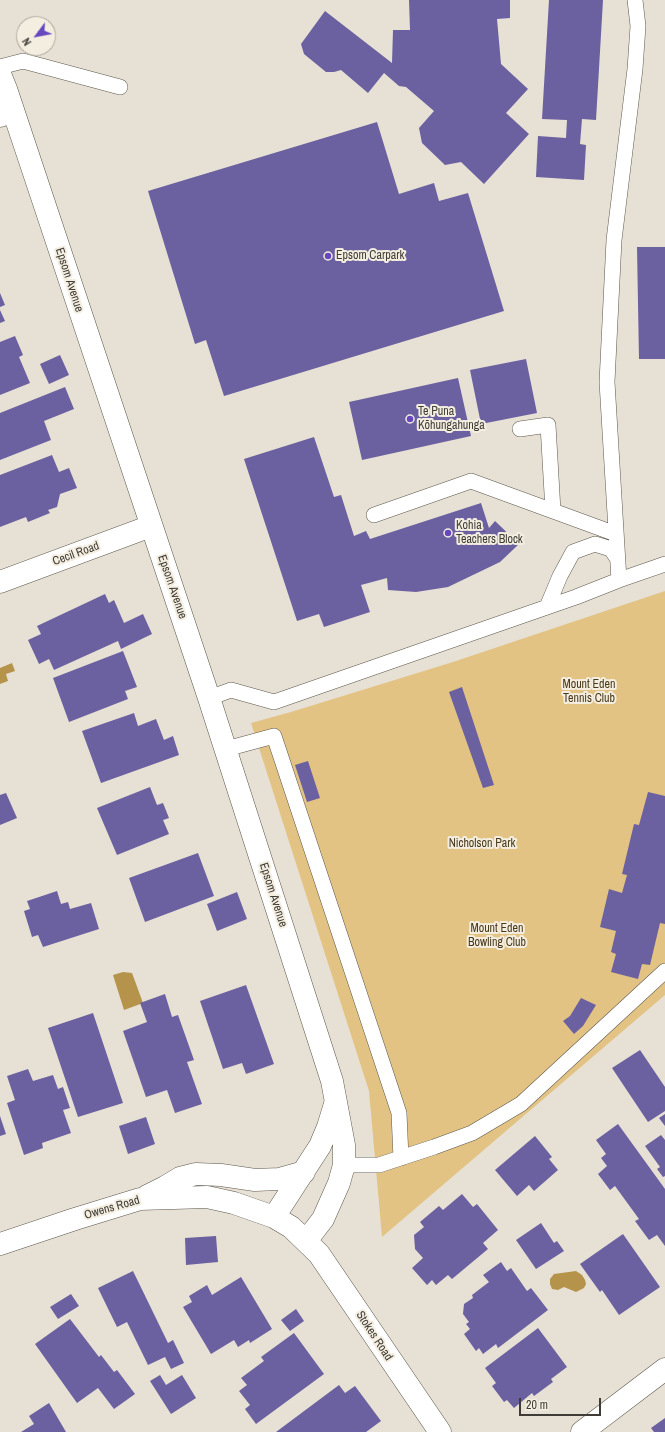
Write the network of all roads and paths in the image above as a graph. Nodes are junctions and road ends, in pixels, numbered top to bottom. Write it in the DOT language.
graph roads {
  1 [pos="635,0"];
  2 [pos="0,67"];
  3 [pos="2,85"];
  4 [pos="120,87"];
  5 [pos="7,114"];
  6 [pos="520,429"];
  7 [pos="554,511"];
  8 [pos="374,514"];
  9 [pos="151,526"];
  10 [pos="616,534"];
  11 [pos="617,558"];
  12 [pos="665,564"];
  13 [pos="619,580"];
  14 [pos="0,582"];
  15 [pos="547,607"];
  16 [pos="209,698"];
  17 [pos="226,749"];
  18 [pos="665,971"];
  19 [pos="335,1104"];
  20 [pos="402,1158"];
  21 [pos="344,1165"];
  22 [pos="304,1172"];
  23 [pos="140,1199"];
  24 [pos="274,1217"];
  25 [pos="306,1241"];
  26 [pos="0,1244"];
  27 [pos="665,1369"];
  28 [pos="440,1432"];
  29 [pos="582,1432"];
  1 -- 10 [label="lane"];
  2 -- 4 [label="lane"];
  3 -- 5 [label="street, Epsom Avenue"];
  5 -- 9 [label="street, Epsom Avenue"];
  6 -- 7 [label="lane"];
  7 -- 8 [label="lane"];
  7 -- 10 [label="lane"];
  9 -- 14 [label="street, Cecil Road"];
  9 -- 16 [label="street, Epsom Avenue"];
  10 -- 11 [label="lane"];
  11 -- 13 [label="lane"];
  11 -- 15 [label="lane"];
  12 -- 13 [label="lane"];
  13 -- 15 [label="lane"];
  15 -- 16 [label="lane"];
  16 -- 17 [label="street, Epsom Avenue"];
  17 -- 19 [label="street, Epsom Avenue"];
  17 -- 20 [label="lane"];
  18 -- 20 [label="lane"];
  19 -- 21 [label="street, Epsom Avenue"];
  19 -- 22 [label="street, Epsom Avenue"];
  20 -- 21 [label="lane"];
  21 -- 25 [label="street, Epsom Avenue"];
  22 -- 23 [label="street"];
  22 -- 24 [label="street, Epsom Avenue"];
  23 -- 24 [label="street, Owens Road"];
  23 -- 26 [label="street, Owens Road"];
  24 -- 25 [label="street, Owens Road"];
  25 -- 28 [label="street, Stokes Road"];
  27 -- 29 [label="street"];
}
